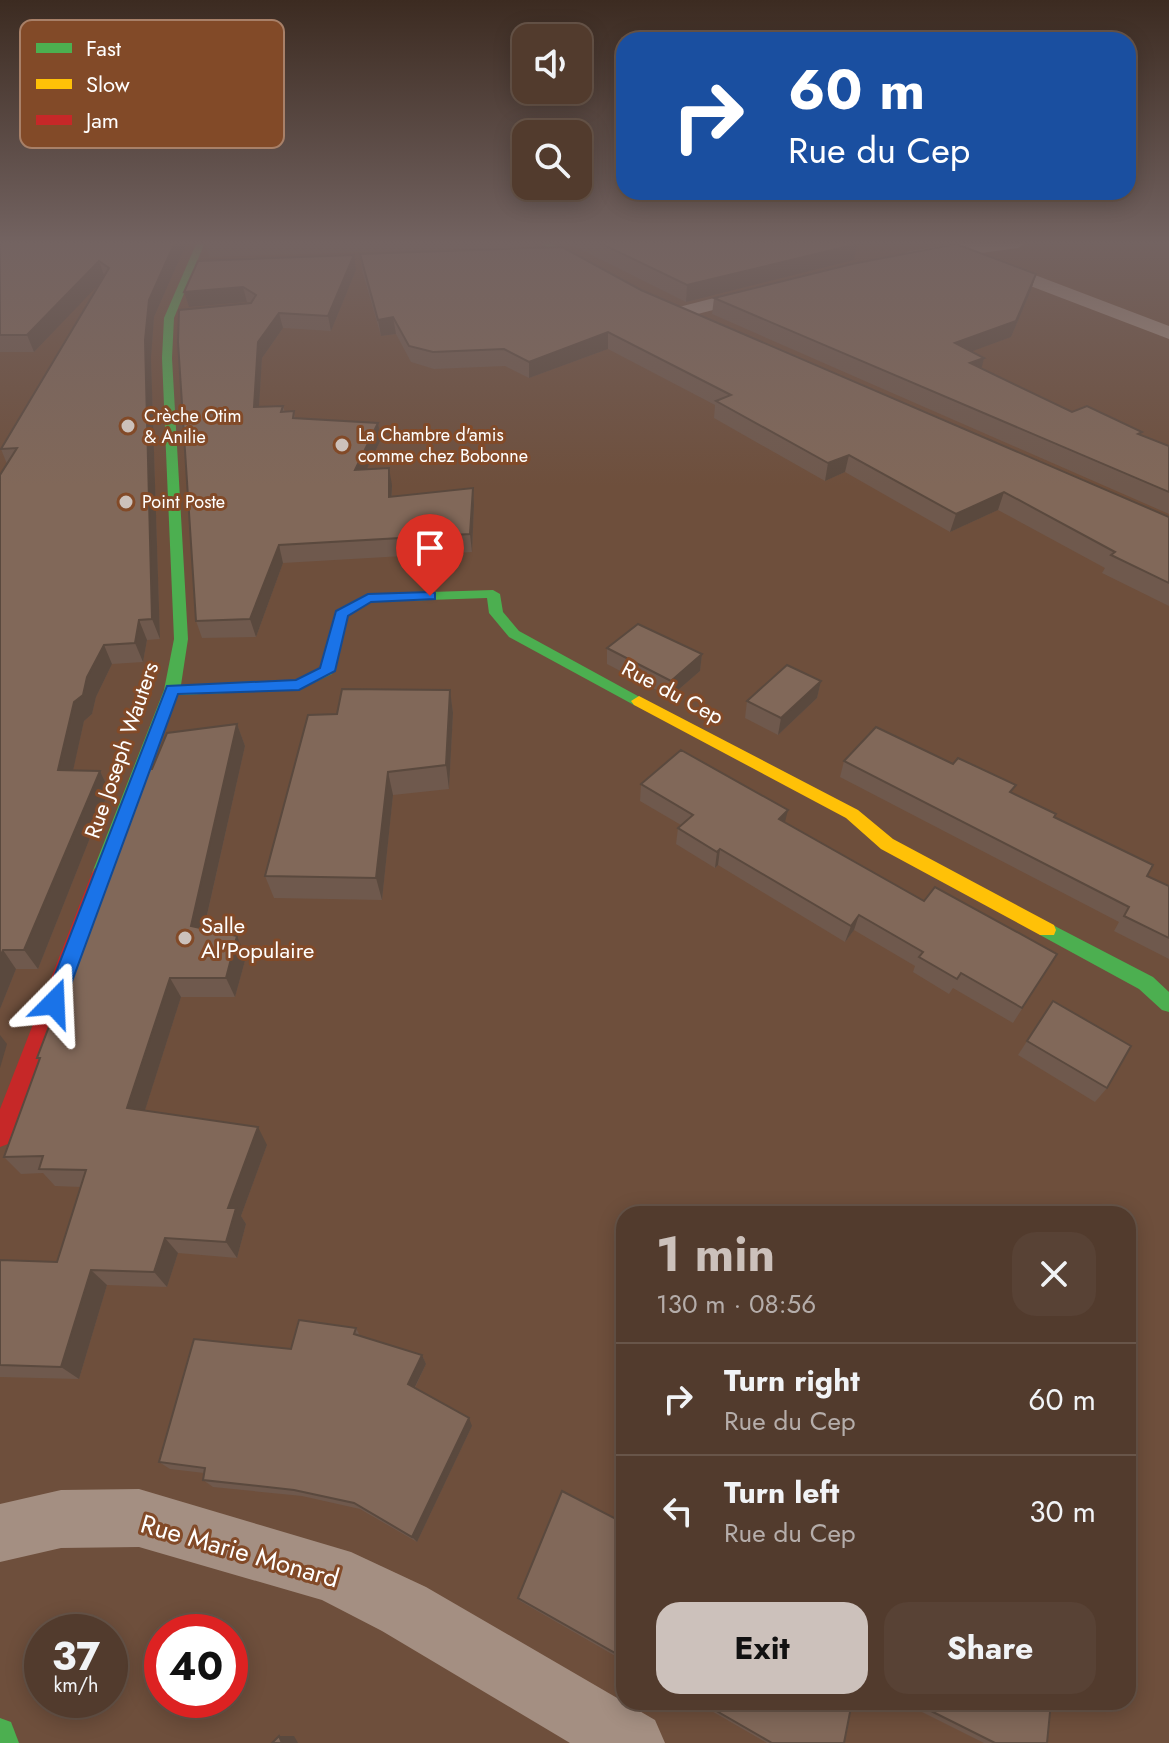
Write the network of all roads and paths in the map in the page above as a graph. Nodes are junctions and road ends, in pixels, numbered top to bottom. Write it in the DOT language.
graph roads {
  1 [pos="169,323"];
  2 [pos="1144,323"];
  3 [pos="1169,333"];
  4 [pos="172,690"];
  5 [pos="1169,1004"];
  6 [pos="0,1137"];
  7 [pos="0,1533"];
  8 [pos="0,1733"];
  9 [pos="4,1743"];
  10 [pos="632,1743"];
  1 -- 4 [label="street, Rue Joseph Wauters"];
  2 -- 3 [label="street"];
  4 -- 5 [label="street, Rue du Cep"];
  4 -- 6 [label="street, Rue Joseph Wauters"];
  7 -- 10 [label="street, Rue Marie Monard"];
  8 -- 9 [label="street"];
}
